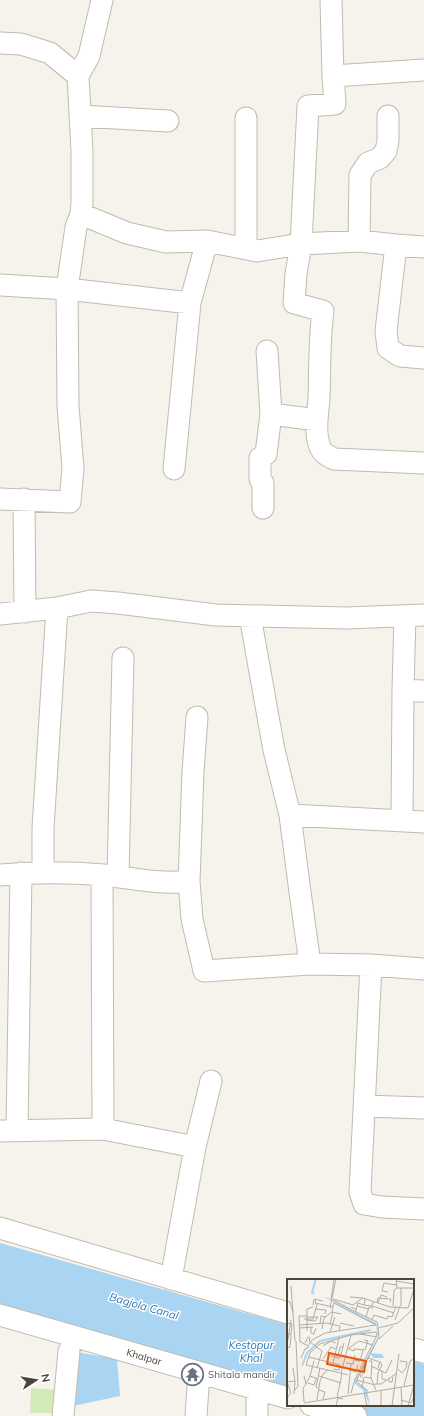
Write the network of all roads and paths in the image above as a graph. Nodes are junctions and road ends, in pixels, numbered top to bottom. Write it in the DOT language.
graph roads {
  1 [pos="102,0"];
  2 [pos="331,0"];
  3 [pos="0,43"];
  4 [pos="424,70"];
  5 [pos="78,76"];
  6 [pos="333,76"];
  7 [pos="80,116"];
  8 [pos="388,116"];
  9 [pos="246,118"];
  10 [pos="168,121"];
  11 [pos="81,214"];
  12 [pos="207,241"];
  13 [pos="359,241"];
  14 [pos="301,244"];
  15 [pos="396,245"];
  16 [pos="424,246"];
  17 [pos="246,248"];
  18 [pos="0,285"];
  19 [pos="67,289"];
  20 [pos="190,303"];
  21 [pos="267,351"];
  22 [pos="424,358"];
  23 [pos="271,414"];
  24 [pos="317,420"];
  25 [pos="424,463"];
  26 [pos="174,469"];
  27 [pos="0,499"];
  28 [pos="24,499"];
  29 [pos="263,508"];
  30 [pos="57,608"];
  31 [pos="25,612"];
  32 [pos="0,614"];
  33 [pos="250,616"];
  34 [pos="415,616"];
  35 [pos="123,658"];
  36 [pos="403,690"];
  37 [pos="424,691"];
  38 [pos="197,717"];
  39 [pos="290,815"];
  40 [pos="402,820"];
  41 [pos="424,822"];
  42 [pos="21,873"];
  43 [pos="43,873"];
  44 [pos="0,875"];
  45 [pos="110,876"];
  46 [pos="189,881"];
  47 [pos="310,964"];
  48 [pos="371,965"];
  49 [pos="424,969"];
  50 [pos="211,1081"];
  51 [pos="365,1106"];
  52 [pos="424,1108"];
  53 [pos="8,1130"];
  54 [pos="103,1130"];
  55 [pos="195,1147"];
  56 [pos="424,1209"];
  57 [pos="0,1228"];
  58 [pos="171,1279"];
  59 [pos="287,1313"];
  60 [pos="0,1315"];
  61 [pos="414,1349"];
  62 [pos="70,1351"];
  63 [pos="424,1352"];
  64 [pos="199,1373"];
  65 [pos="257,1389"];
  66 [pos="287,1398"];
  67 [pos="316,1406"];
  68 [pos="63,1416"];
  69 [pos="196,1416"];
  70 [pos="257,1416"];
  71 [pos="356,1416"];
  1 -- 5 [label="street"];
  2 -- 6 [label="street"];
  3 -- 5 [label="street"];
  4 -- 6 [label="street"];
  5 -- 7 [label="street"];
  6 -- 14 [label="street"];
  7 -- 10 [label="street"];
  7 -- 11 [label="street"];
  8 -- 13 [label="street"];
  9 -- 17 [label="street"];
  11 -- 12 [label="street"];
  11 -- 19 [label="street"];
  12 -- 17 [label="street"];
  12 -- 20 [label="street"];
  13 -- 14 [label="street"];
  13 -- 15 [label="street"];
  14 -- 17 [label="street"];
  14 -- 24 [label="street"];
  15 -- 16 [label="street"];
  15 -- 22 [label="street"];
  18 -- 19 [label="street"];
  19 -- 20 [label="street"];
  19 -- 28 [label="street"];
  20 -- 26 [label="street"];
  21 -- 23 [label="street"];
  23 -- 24 [label="street"];
  23 -- 29 [label="street"];
  24 -- 25 [label="street"];
  27 -- 28 [label="street"];
  28 -- 31 [label="street"];
  30 -- 31 [label="street"];
  30 -- 33 [label="street"];
  30 -- 43 [label="street"];
  31 -- 32 [label="street"];
  33 -- 34 [label="street"];
  33 -- 39 [label="street"];
  34 -- 36 [label="street"];
  35 -- 45 [label="street"];
  36 -- 37 [label="street"];
  36 -- 40 [label="street"];
  38 -- 46 [label="street"];
  39 -- 40 [label="street"];
  39 -- 47 [label="street"];
  40 -- 41 [label="street"];
  42 -- 43 [label="street"];
  42 -- 44 [label="street"];
  42 -- 53 [label="street"];
  43 -- 45 [label="street"];
  45 -- 46 [label="street"];
  45 -- 54 [label="street"];
  46 -- 47 [label="street"];
  47 -- 48 [label="street"];
  48 -- 49 [label="street"];
  48 -- 51 [label="street"];
  50 -- 55 [label="street"];
  51 -- 52 [label="street"];
  51 -- 56 [label="street"];
  53 -- 54 [label="street"];
  54 -- 55 [label="street"];
  55 -- 58 [label="street"];
  57 -- 58 [label="street"];
  58 -- 59 [label="street"];
  60 -- 64 [label="street, Khalpar"];
  61 -- 63 [label="street"];
  62 -- 68 [label="street"];
  64 -- 65 [label="street, Khalpar"];
  64 -- 69 [label="street"];
  65 -- 66 [label="street, Khalpar"];
  65 -- 70 [label="street"];
  67 -- 71 [label="street"];
}
